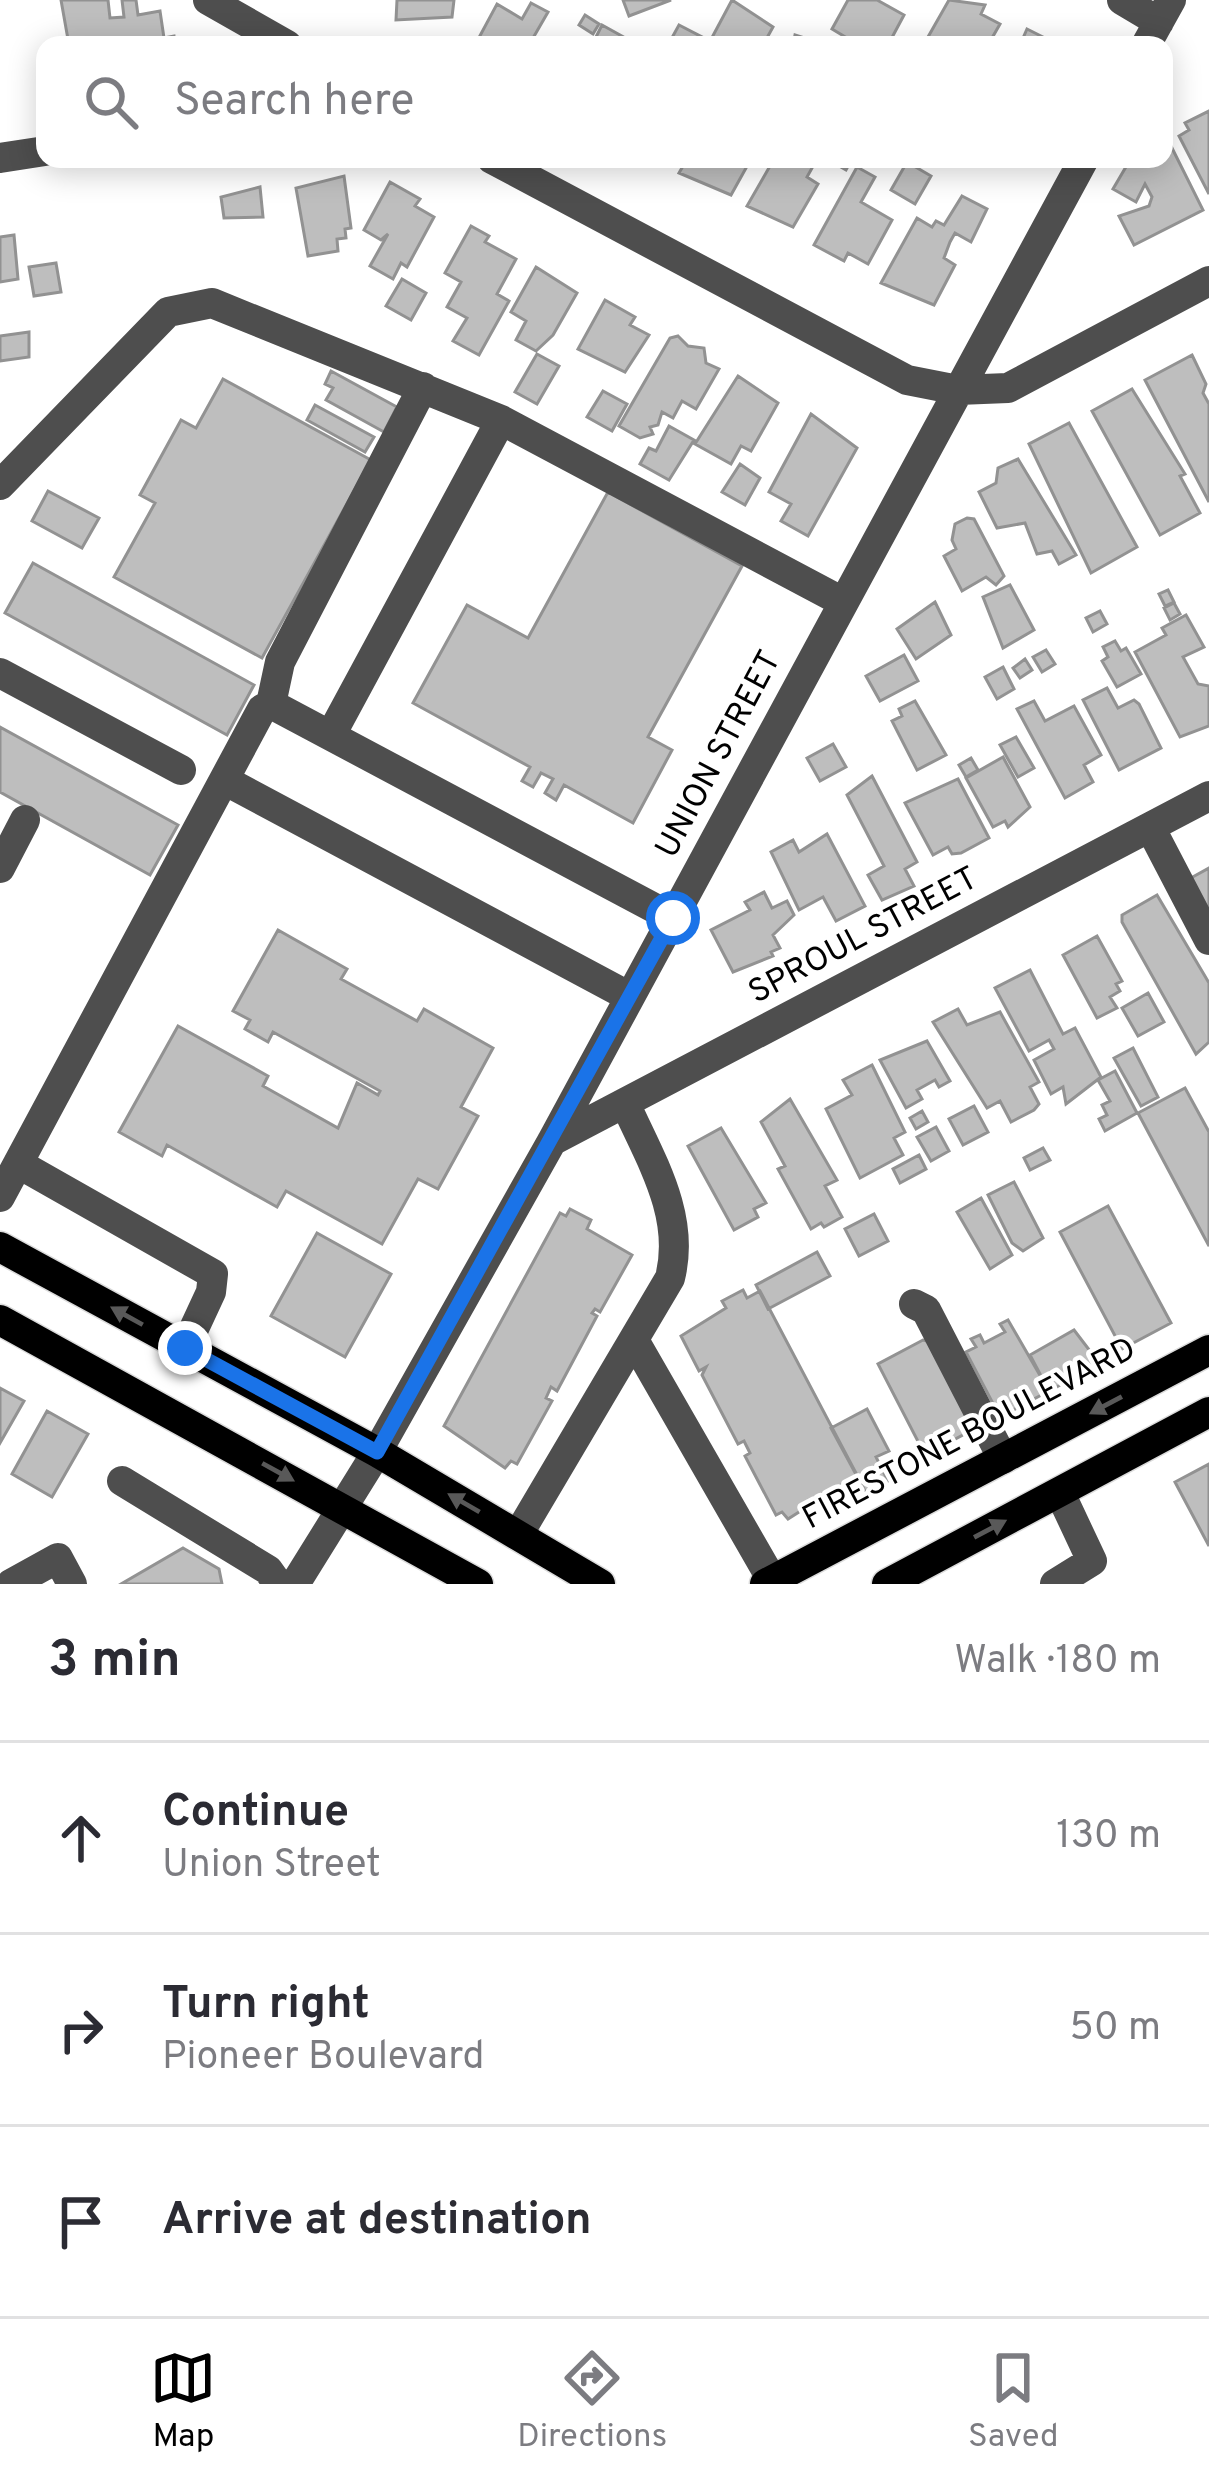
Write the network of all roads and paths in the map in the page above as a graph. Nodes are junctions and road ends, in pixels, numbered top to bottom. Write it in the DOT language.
graph roads {
  1 [pos="208,0"];
  2 [pos="1122,0"];
  3 [pos="1159,22"];
  4 [pos="270,36"];
  5 [pos="36,152"];
  6 [pos="0,158"];
  7 [pos="509,168"];
  8 [pos="1079,168"];
  9 [pos="1209,280"];
  10 [pos="423,387"];
  11 [pos="958,389"];
  12 [pos="501,420"];
  13 [pos="0,485"];
  14 [pos="843,602"];
  15 [pos="0,673"];
  16 [pos="272,704"];
  17 [pos="332,734"];
  18 [pos="181,770"];
  19 [pos="226,781"];
  20 [pos="1209,796"];
  21 [pos="25,820"];
  22 [pos="1150,827"];
  23 [pos="0,868"];
  24 [pos="673,918"];
  25 [pos="1209,940"];
  26 [pos="630,997"];
  27 [pos="625,1102"];
  28 [pos="552,1141"];
  29 [pos="19,1164"];
  30 [pos="0,1197"];
  31 [pos="0,1247"];
  32 [pos="914,1304"];
  33 [pos="3,1328"];
  34 [pos="634,1340"];
  35 [pos="185,1348"];
  36 [pos="1202,1354"];
  37 [pos="1209,1412"];
  38 [pos="377,1452"];
  39 [pos="1003,1459"];
  40 [pos="122,1481"];
  41 [pos="1060,1493"];
  42 [pos="343,1508"];
  43 [pos="518,1535"];
  44 [pos="768,1582"];
  45 [pos="10,1584"];
  46 [pos="72,1584"];
  47 [pos="278,1584"];
  48 [pos="295,1584"];
  49 [pos="478,1584"];
  50 [pos="601,1584"];
  51 [pos="887,1584"];
  52 [pos="1055,1584"];
  1 -- 4 [label="street"];
  2 -- 3 [label="street"];
  5 -- 6 [label="street"];
  7 -- 11 [label="street"];
  8 -- 11 [label="street, UNION STREET"];
  9 -- 11 [label="street"];
  10 -- 12 [label="street"];
  10 -- 13 [label="street"];
  10 -- 16 [label="street"];
  11 -- 14 [label="street, UNION STREET"];
  12 -- 14 [label="street"];
  12 -- 17 [label="street"];
  14 -- 24 [label="street, UNION STREET"];
  15 -- 18 [label="street"];
  16 -- 17 [label="street"];
  16 -- 19 [label="street"];
  17 -- 24 [label="street"];
  19 -- 26 [label="street"];
  19 -- 29 [label="street"];
  20 -- 22 [label="street, SPROUL STREET"];
  21 -- 23 [label="street"];
  22 -- 25 [label="street"];
  22 -- 27 [label="street, SPROUL STREET"];
  24 -- 26 [label="street, UNION STREET"];
  26 -- 28 [label="street, UNION STREET"];
  27 -- 28 [label="street, SPROUL STREET"];
  27 -- 34 [label="street"];
  28 -- 38 [label="street, UNION STREET"];
  29 -- 30 [label="street"];
  29 -- 35 [label="street"];
  35 -- 31 [label="main road, one-way"];
  32 -- 39 [label="street"];
  33 -- 42 [label="main road, one-way"];
  34 -- 43 [label="street"];
  34 -- 44 [label="street"];
  35 -- 38 [label="main road"];
  36 -- 37 [label="main road"];
  36 -- 39 [label="main road, FIRESTONE BOULEVARD, one-way"];
  37 -- 41 [label="main road"];
  38 -- 42 [label="street, UNION STREET"];
  43 -- 38 [label="main road, one-way"];
  39 -- 44 [label="main road, FIRESTONE BOULEVARD"];
  40 -- 47 [label="street"];
  51 -- 41 [label="main road, one-way"];
  41 -- 52 [label="street"];
  42 -- 48 [label="street, UNION STREET"];
  42 -- 49 [label="main road"];
  43 -- 50 [label="main road"];
  45 -- 46 [label="street"];
}
